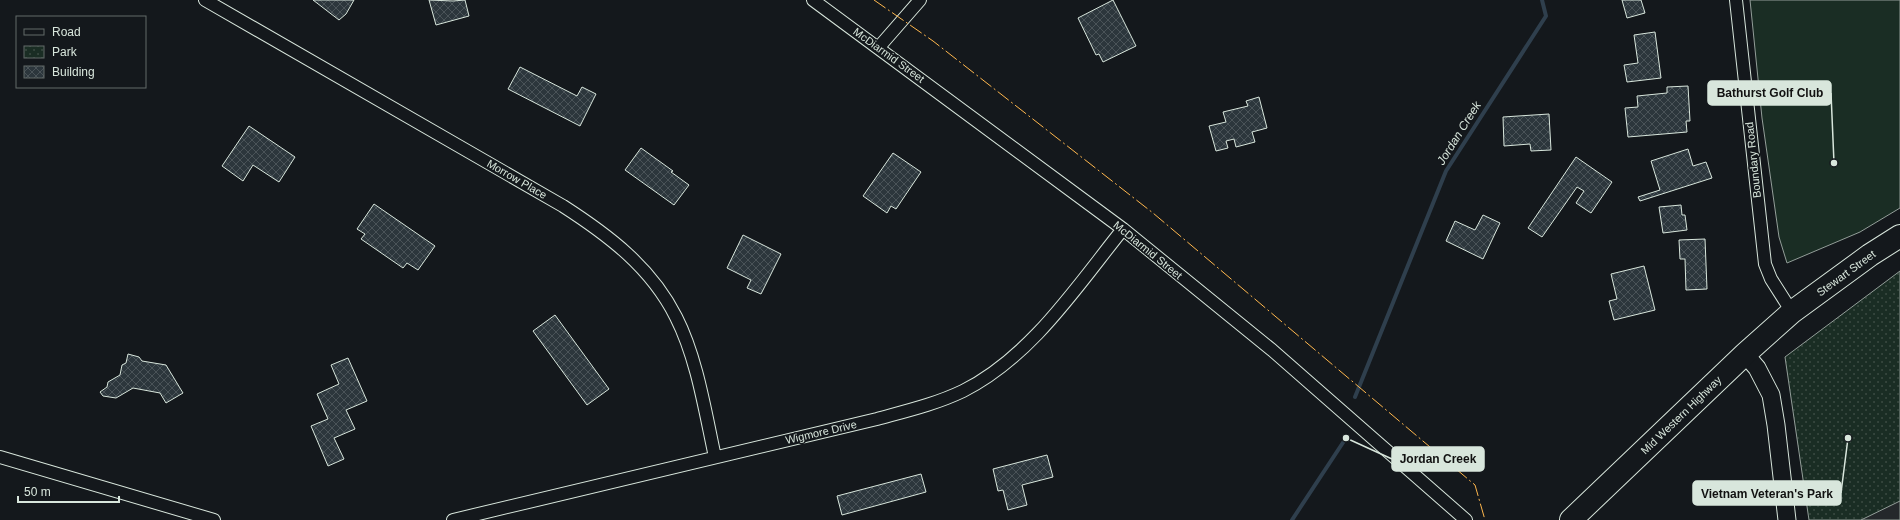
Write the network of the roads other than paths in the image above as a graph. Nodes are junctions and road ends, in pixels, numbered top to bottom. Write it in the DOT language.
graph roads {
  1 [pos="205,0"];
  2 [pos="813,0"];
  3 [pos="920,0"];
  4 [pos="1736,0"];
  5 [pos="879,48"];
  6 [pos="1123,229"];
  7 [pos="1900,236"];
  8 [pos="1792,312"];
  9 [pos="1745,354"];
  10 [pos="716,456"];
  11 [pos="0,457"];
  12 [pos="214,520"];
  13 [pos="453,520"];
  14 [pos="1466,520"];
  15 [pos="1571,520"];
  16 [pos="1787,520"];
  1 -- 10 [label="street, Morrow Place"];
  2 -- 5 [label="street, McDiarmid Street"];
  3 -- 5 [label="street"];
  4 -- 8 [label="street, Boundary Road"];
  5 -- 6 [label="street, McDiarmid Street"];
  6 -- 10 [label="street, Wigmore Drive"];
  6 -- 14 [label="street, McDiarmid Street"];
  7 -- 8 [label="highway, Stewart Street"];
  8 -- 9 [label="highway, Mid Western Highway"];
  9 -- 15 [label="highway, Mid Western Highway"];
  9 -- 16 [label="street"];
  10 -- 13 [label="street, Wigmore Drive"];
  11 -- 12 [label="street"];
}
